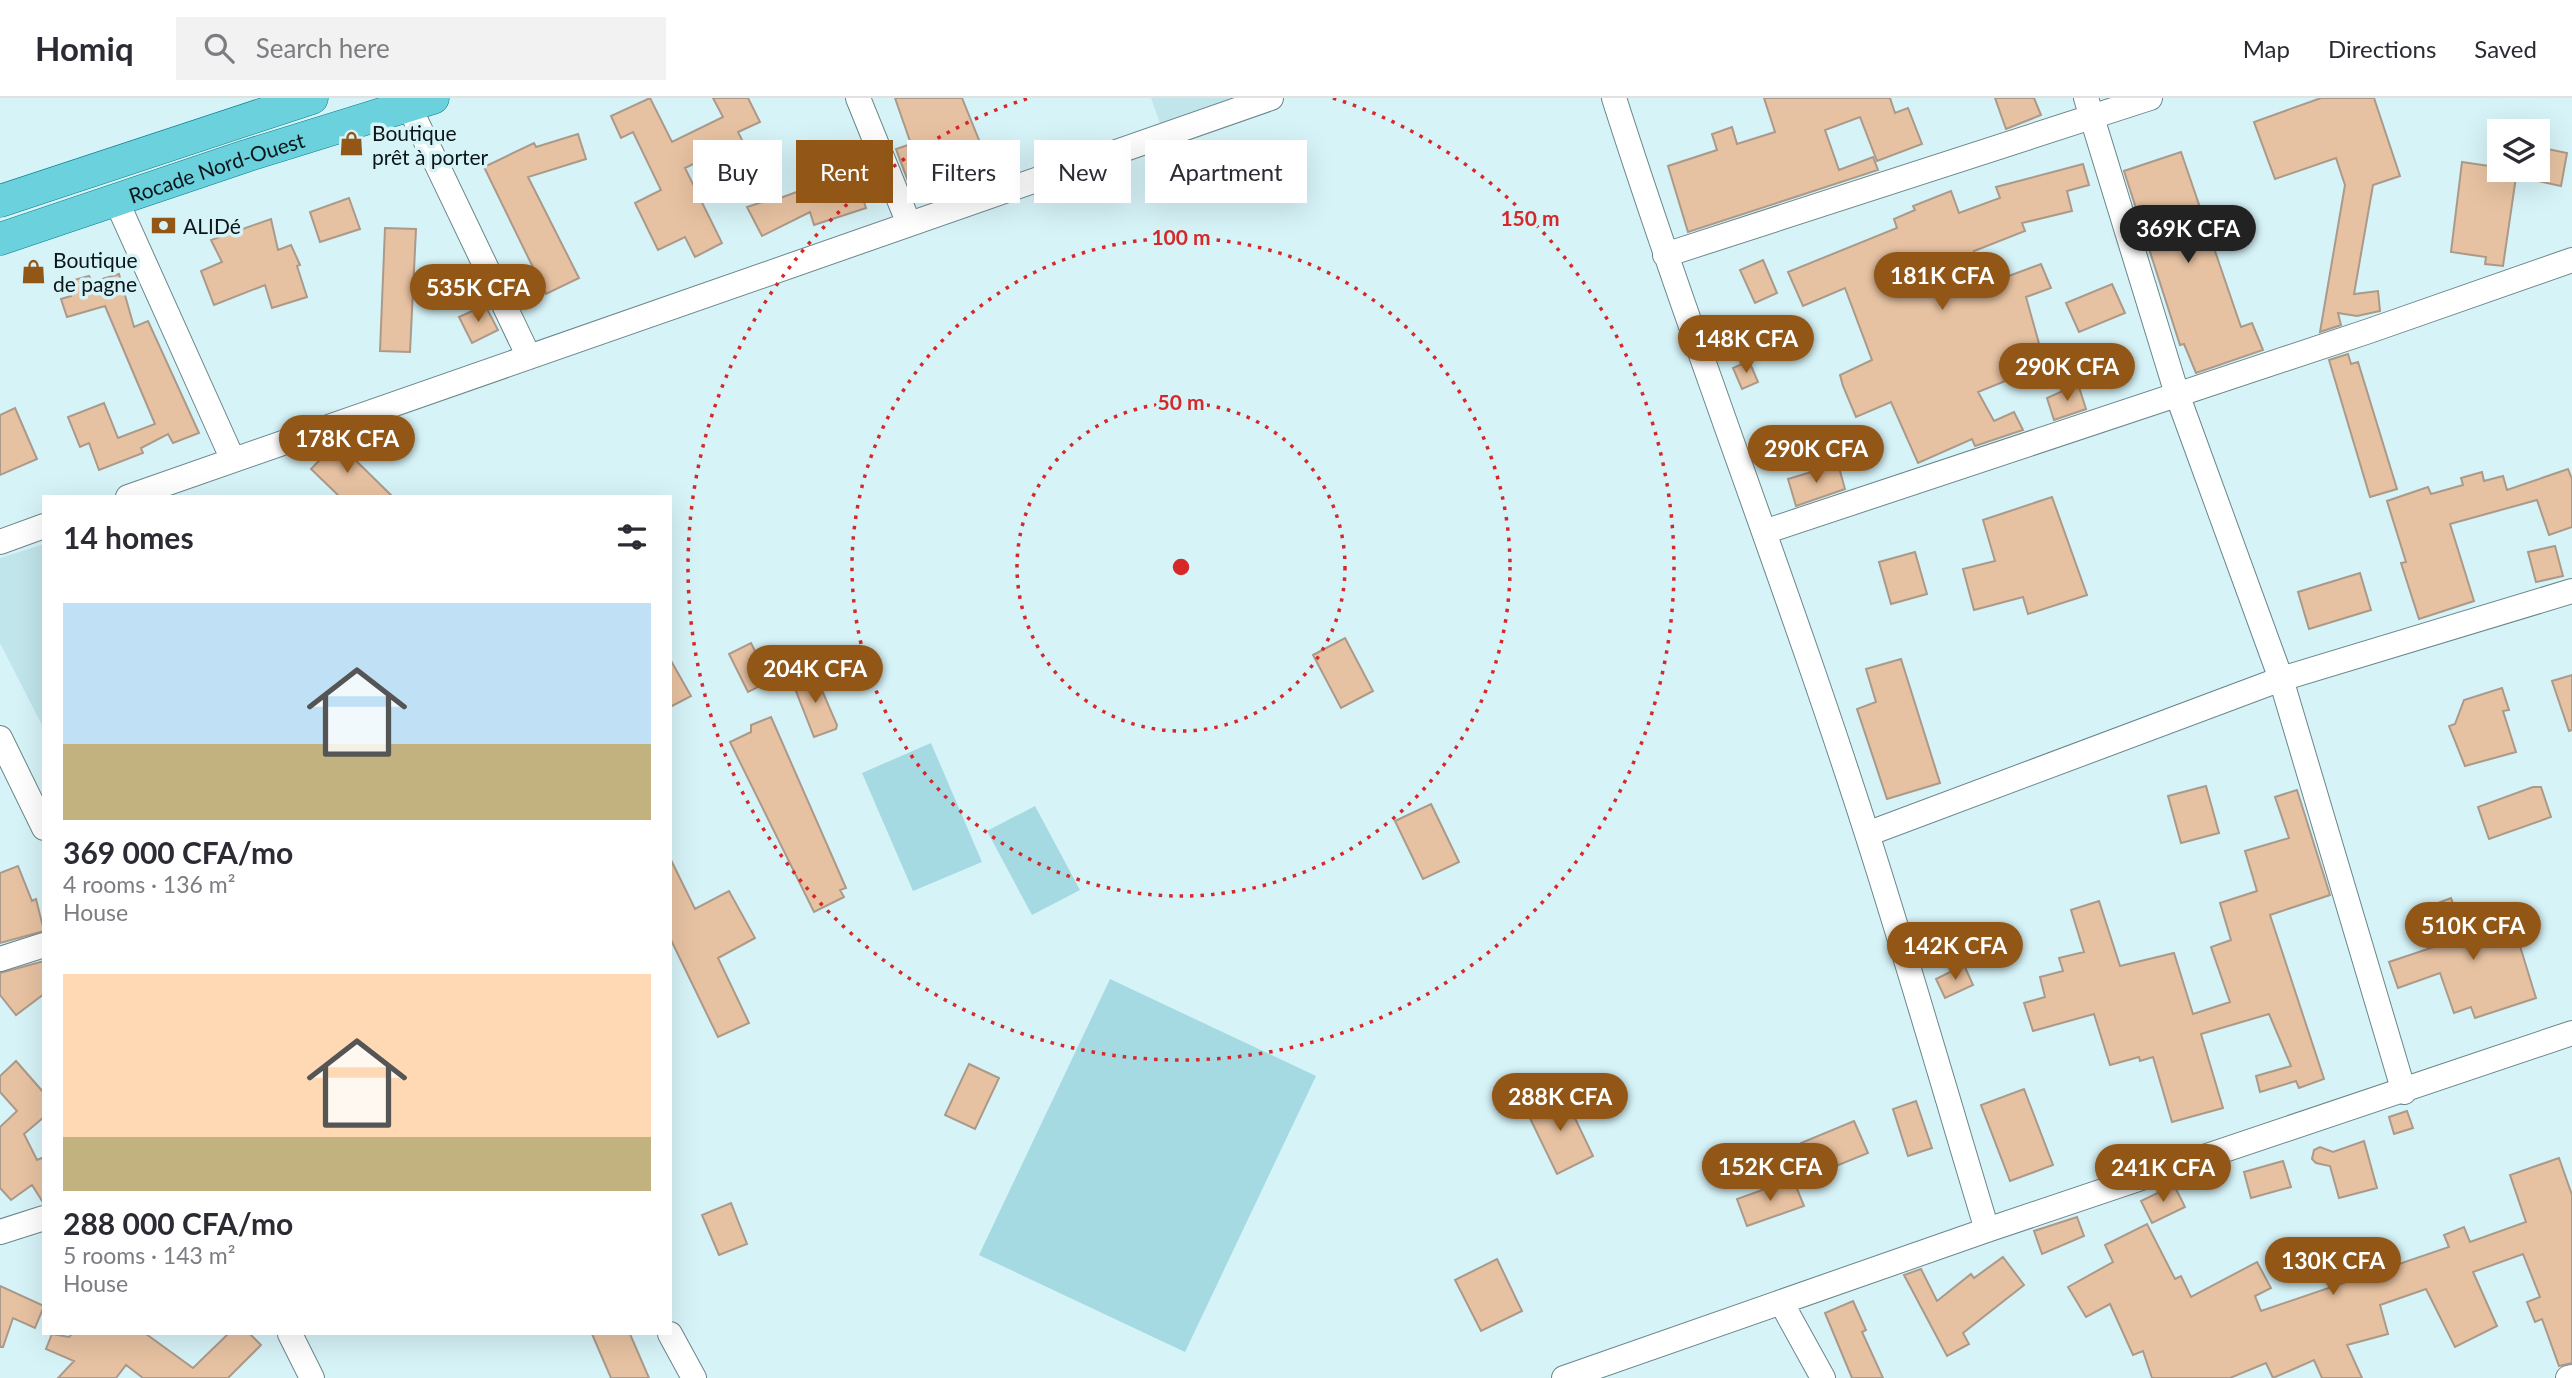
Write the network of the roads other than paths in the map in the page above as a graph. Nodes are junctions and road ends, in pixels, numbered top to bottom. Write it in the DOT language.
graph roads {
  1 [pos="312,98"];
  2 [pos="858,98"];
  3 [pos="1270,98"];
  4 [pos="1614,98"];
  5 [pos="2150,98"];
  6 [pos="416,101"];
  7 [pos="2090,108"];
  8 [pos="116,200"];
  9 [pos="0,201"];
  10 [pos="909,224"];
  11 [pos="0,239"];
  12 [pos="1665,256"];
  13 [pos="2572,260"];
  14 [pos="529,357"];
  15 [pos="2177,394"];
  16 [pos="233,460"];
  17 [pos="134,495"];
  18 [pos="42,527"];
  19 [pos="1764,531"];
  20 [pos="0,542"];
  21 [pos="2572,591"];
  22 [pos="2281,679"];
  23 [pos="0,738"];
  24 [pos="42,824"];
  25 [pos="1867,834"];
  26 [pos="42,946"];
  27 [pos="0,959"];
  28 [pos="2572,1033"];
  29 [pos="2404,1092"];
  30 [pos="42,1219"];
  31 [pos="1987,1230"];
  32 [pos="0,1232"];
  33 [pos="1781,1302"];
  34 [pos="290,1335"];
  35 [pos="671,1335"];
  36 [pos="312,1378"];
  37 [pos="694,1378"];
  38 [pos="1564,1378"];
  39 [pos="1823,1378"];
  1 -- 9 [label="main road, Rocade Nord-Ouest"];
  2 -- 10 [label="street"];
  3 -- 10 [label="street"];
  4 -- 12 [label="street"];
  5 -- 7 [label="street"];
  6 -- 8 [label="main road, Rocade Nord-Ouest"];
  6 -- 14 [label="street"];
  7 -- 12 [label="street"];
  7 -- 15 [label="street"];
  8 -- 11 [label="main road, Rocade Nord-Ouest"];
  8 -- 16 [label="street"];
  10 -- 14 [label="street"];
  12 -- 19 [label="street"];
  13 -- 15 [label="street"];
  14 -- 16 [label="street"];
  15 -- 19 [label="street"];
  15 -- 22 [label="street"];
  16 -- 17 [label="street"];
  18 -- 20 [label="street"];
  19 -- 25 [label="street"];
  21 -- 22 [label="street"];
  22 -- 25 [label="street"];
  22 -- 29 [label="street"];
  23 -- 24 [label="street"];
  25 -- 31 [label="street"];
  26 -- 27 [label="street"];
  28 -- 29 [label="street"];
  29 -- 31 [label="street"];
  30 -- 32 [label="street"];
  31 -- 33 [label="street"];
  33 -- 38 [label="street"];
  33 -- 39 [label="street"];
  34 -- 36 [label="street"];
  35 -- 37 [label="street"];
}
